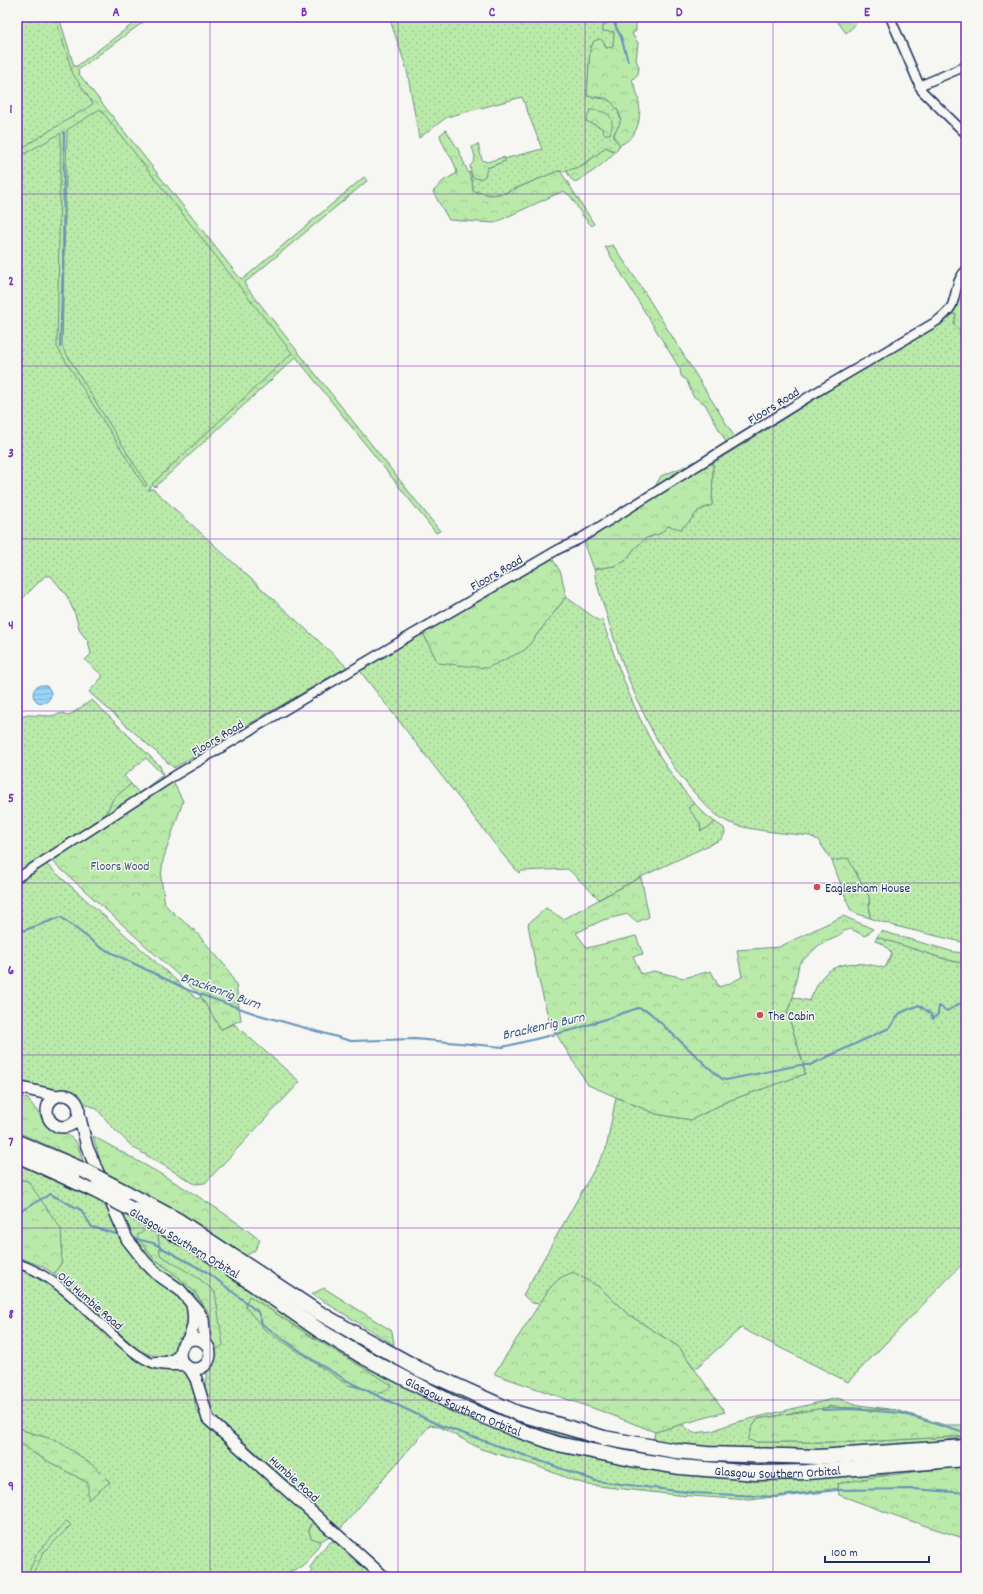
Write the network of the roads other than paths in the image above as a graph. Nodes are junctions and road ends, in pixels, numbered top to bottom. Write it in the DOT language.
graph roads {
  1 [pos="890,17"];
  2 [pos="966,66"];
  3 [pos="919,86"];
  4 [pos="966,134"];
  5 [pos="966,270"];
  6 [pos="17,878"];
  7 [pos="22,1088"];
  8 [pos="57,1096"];
  9 [pos="47,1113"];
  10 [pos="79,1114"];
  11 [pos="59,1126"];
  12 [pos="17,1142"];
  13 [pos="87,1146"];
  14 [pos="17,1155"];
  15 [pos="17,1263"];
  16 [pos="191,1302"];
  17 [pos="187,1341"];
  18 [pos="204,1343"];
  19 [pos="179,1353"];
  20 [pos="146,1360"];
  21 [pos="204,1366"];
  22 [pos="188,1368"];
  23 [pos="199,1393"];
  24 [pos="966,1447"];
  25 [pos="966,1459"];
  26 [pos="384,1577"];
  1 -- 3 [label="street"];
  2 -- 3 [label="street"];
  3 -- 4 [label="street"];
  5 -- 6 [label="street, Floors Road"];
  7 -- 8 [label="street"];
  7 -- 9 [label="street"];
  8 -- 9 [label="street"];
  8 -- 10 [label="street"];
  9 -- 11 [label="street"];
  10 -- 11 [label="street"];
  10 -- 13 [label="street, Humbie Road"];
  11 -- 13 [label="street, Humbie Road"];
  12 -- 24 [label="highway, Glasgow Southern Orbital, bridge"];
  13 -- 16 [label="street, Humbie Road"];
  14 -- 25 [label="highway, Glasgow Southern Orbital, bridge"];
  15 -- 20 [label="street, Old Humbie Road"];
  16 -- 17 [label="street"];
  16 -- 18 [label="street, Humbie Road"];
  17 -- 18 [label="street"];
  17 -- 19 [label="street"];
  18 -- 21 [label="street, Humbie Road"];
  19 -- 20 [label="street"];
  19 -- 22 [label="street, Humbie Road"];
  20 -- 22 [label="street"];
  21 -- 22 [label="street"];
  21 -- 23 [label="street, Humbie Road"];
  22 -- 23 [label="street, Humbie Road"];
  23 -- 26 [label="street, Humbie Road"];
}
